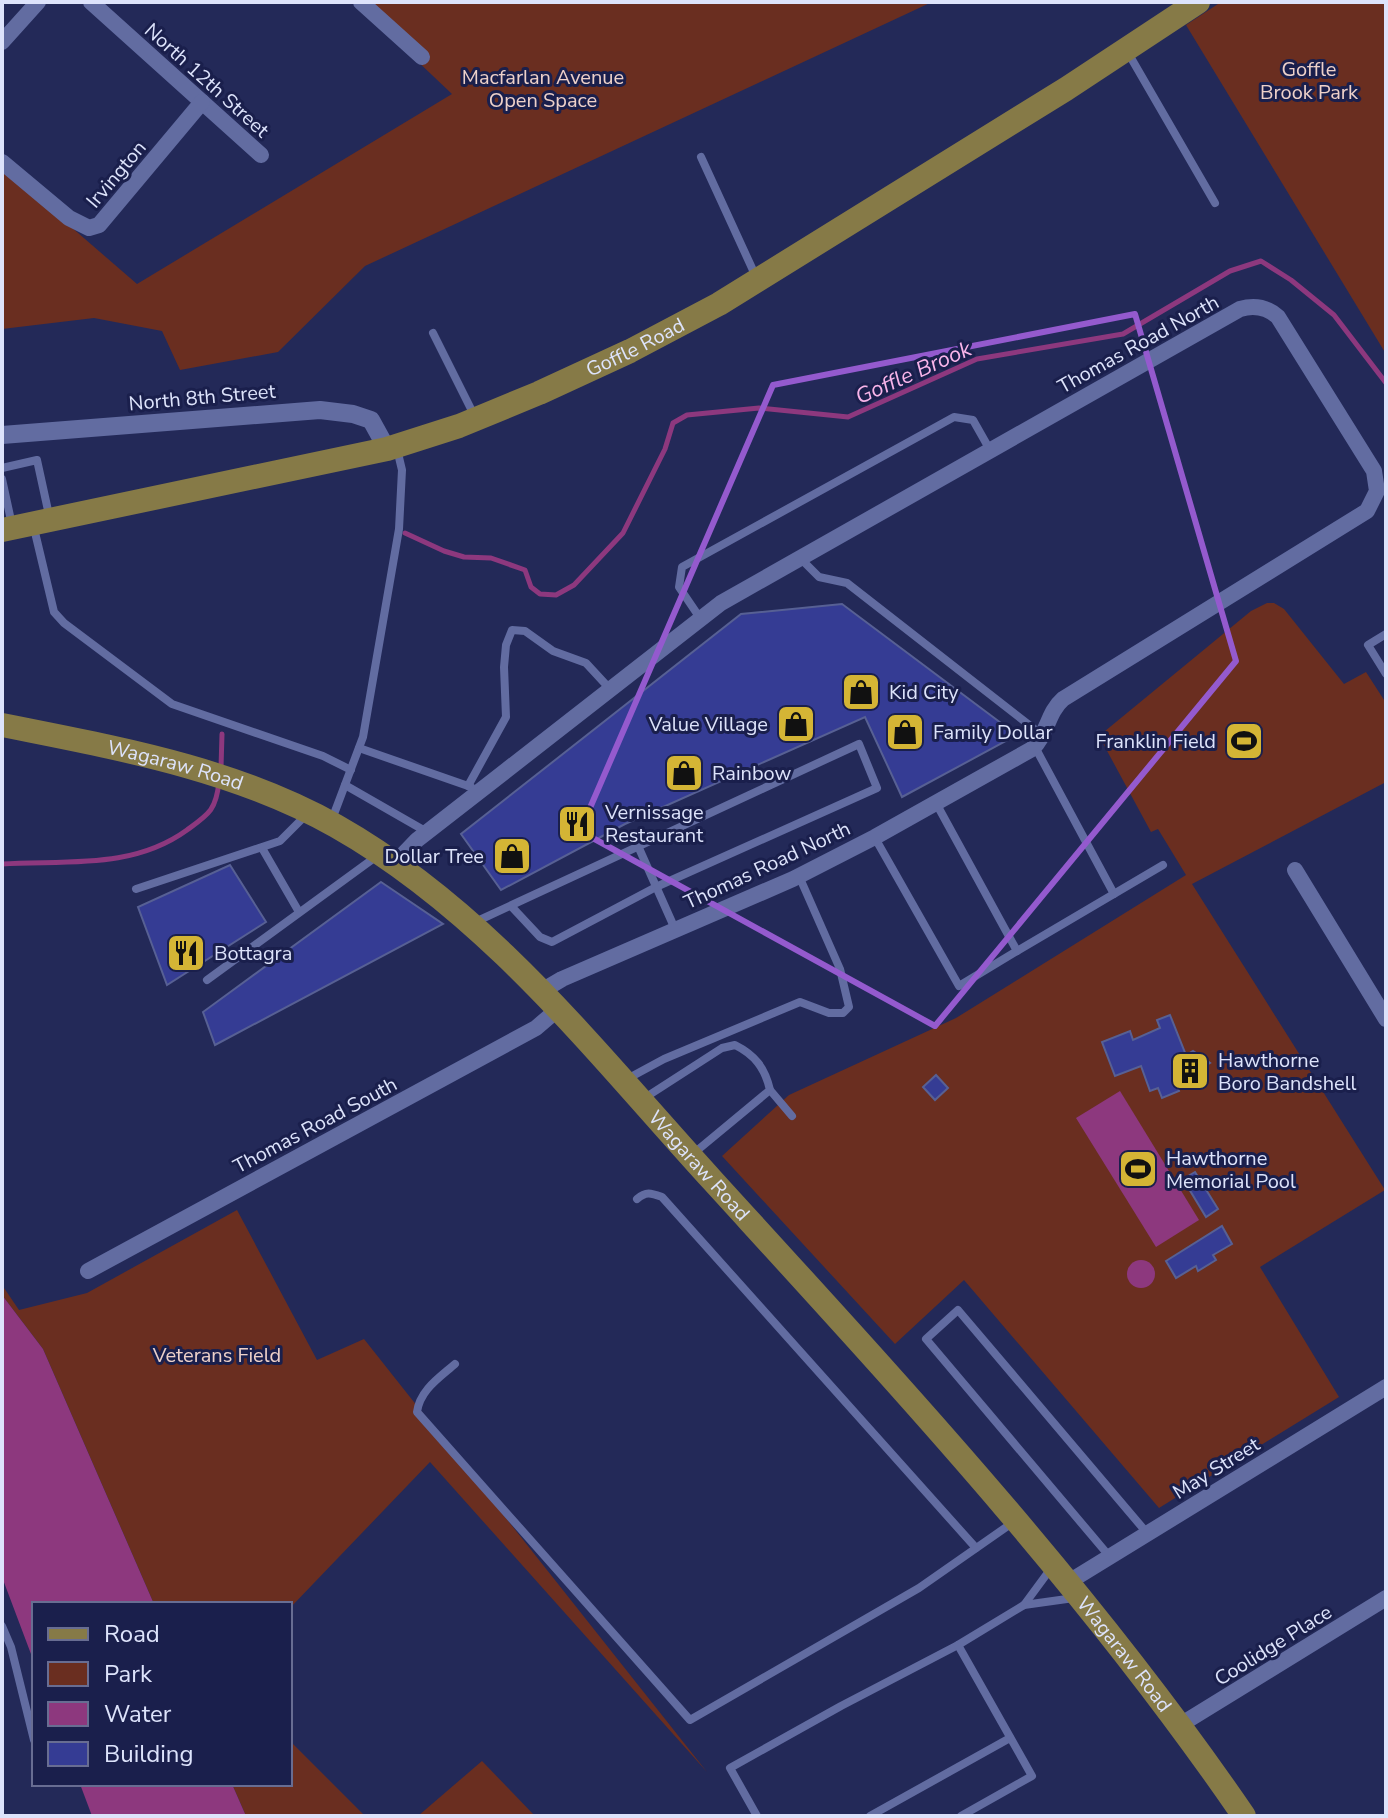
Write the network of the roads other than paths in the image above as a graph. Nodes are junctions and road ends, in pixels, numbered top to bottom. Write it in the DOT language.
graph roads {
  1 [pos="38,2"];
  2 [pos="91,2"];
  3 [pos="361,2"];
  4 [pos="1192,4"];
  5 [pos="2,42"];
  6 [pos="1126,50"];
  7 [pos="422,57"];
  8 [pos="202,102"];
  9 [pos="261,155"];
  10 [pos="701,157"];
  11 [pos="2,162"];
  12 [pos="1215,203"];
  13 [pos="758,279"];
  14 [pos="433,333"];
  15 [pos="476,420"];
  16 [pos="2,435"];
  17 [pos="392,448"];
  18 [pos="990,450"];
  19 [pos="2,468"];
  20 [pos="2,479"];
  21 [pos="24,525"];
  22 [pos="799,558"];
  23 [pos="700,618"];
  24 [pos="1386,634"];
  25 [pos="1386,674"];
  26 [pos="610,689"];
  27 [pos="2,725"];
  28 [pos="1039,741"];
  29 [pos="359,748"];
  30 [pos="351,770"];
  31 [pos="345,785"];
  32 [pos="474,788"];
  33 [pos="936,803"];
  34 [pos="309,812"];
  35 [pos="331,823"];
  36 [pos="427,832"];
  37 [pos="875,837"];
  38 [pos="638,846"];
  39 [pos="262,848"];
  40 [pos="388,858"];
  41 [pos="1163,865"];
  42 [pos="1295,870"];
  43 [pos="799,876"];
  44 [pos="656,887"];
  45 [pos="136,889"];
  46 [pos="1114,894"];
  47 [pos="511,906"];
  48 [pos="299,912"];
  49 [pos="473,924"];
  50 [pos="675,930"];
  51 [pos="1017,951"];
  52 [pos="207,980"];
  53 [pos="540,992"];
  54 [pos="557,1010"];
  55 [pos="1386,1019"];
  56 [pos="623,1082"];
  57 [pos="770,1090"];
  58 [pos="640,1101"];
  59 [pos="792,1116"];
  60 [pos="690,1156"];
  61 [pos="637,1199"];
  62 [pos="88,1271"];
  63 [pos="455,1364"];
  64 [pos="1386,1387"];
  65 [pos="1015,1521"];
  66 [pos="1147,1534"];
  67 [pos="976,1548"];
  68 [pos="1110,1557"];
  69 [pos="1066,1582"];
  70 [pos="1386,1598"];
  71 [pos="1024,1605"];
  72 [pos="2,1626"];
  73 [pos="958,1645"];
  74 [pos="1180,1725"];
  75 [pos="32,1732"];
  76 [pos="1010,1738"];
  77 [pos="757,1816"];
  78 [pos="870,1816"];
  79 [pos="961,1816"];
  80 [pos="1244,1816"];
  1 -- 5 [label="street"];
  2 -- 8 [label="street, North 12th Street"];
  3 -- 7 [label="street"];
  4 -- 6 [label="main road, Goffle Road"];
  6 -- 12 [label="lane"];
  6 -- 13 [label="main road, Goffle Road"];
  8 -- 9 [label="street, North 12th Street"];
  8 -- 11 [label="street, Irvington"];
  10 -- 13 [label="lane"];
  13 -- 15 [label="main road, Goffle Road"];
  14 -- 15 [label="lane"];
  15 -- 17 [label="main road, Goffle Road"];
  16 -- 17 [label="street, North 8th Street"];
  17 -- 21 [label="main road, Goffle Road"];
  17 -- 29 [label="lane"];
  18 -- 22 [label="street, Thomas Road North"];
  18 -- 23 [label="lane"];
  18 -- 28 [label="street, Thomas Road North"];
  19 -- 21 [label="lane"];
  20 -- 21 [label="lane"];
  21 -- 30 [label="lane"];
  22 -- 23 [label="street, Thomas Road North"];
  22 -- 28 [label="lane"];
  23 -- 26 [label="street, Thomas Road North"];
  24 -- 25 [label="lane"];
  26 -- 32 [label="street, Thomas Road North"];
  26 -- 32 [label="lane"];
  27 -- 34 [label="main road, Wagaraw Road"];
  28 -- 33 [label="street, Thomas Road North"];
  28 -- 46 [label="lane"];
  29 -- 30 [label="lane"];
  29 -- 32 [label="lane"];
  30 -- 31 [label="lane"];
  31 -- 35 [label="lane"];
  31 -- 36 [label="lane"];
  32 -- 36 [label="street, Thomas Road North"];
  33 -- 37 [label="street, Thomas Road North"];
  33 -- 51 [label="lane"];
  34 -- 35 [label="main road, Wagaraw Road"];
  34 -- 39 [label="lane"];
  35 -- 40 [label="main road, Wagaraw Road"];
  36 -- 40 [label="street, Thomas Road North"];
  37 -- 43 [label="street, Thomas Road North"];
  37 -- 51 [label="lane"];
  38 -- 44 [label="lane"];
  38 -- 44 [label="lane"];
  38 -- 47 [label="lane"];
  39 -- 45 [label="lane"];
  39 -- 48 [label="lane"];
  40 -- 48 [label="lane"];
  40 -- 49 [label="main road, Wagaraw Road"];
  41 -- 46 [label="lane"];
  42 -- 55 [label="street"];
  43 -- 50 [label="street, Thomas Road North"];
  43 -- 56 [label="lane"];
  44 -- 47 [label="lane"];
  44 -- 50 [label="lane"];
  46 -- 51 [label="lane"];
  47 -- 49 [label="lane"];
  48 -- 52 [label="lane"];
  49 -- 53 [label="main road, Wagaraw Road"];
  50 -- 53 [label="street, Thomas Road North"];
  53 -- 54 [label="main road, Wagaraw Road"];
  54 -- 56 [label="main road, Wagaraw Road"];
  54 -- 62 [label="street, Thomas Road South"];
  56 -- 58 [label="main road, Wagaraw Road"];
  57 -- 58 [label="lane"];
  57 -- 59 [label="lane"];
  57 -- 60 [label="lane"];
  58 -- 60 [label="main road, Wagaraw Road"];
  60 -- 65 [label="main road, Wagaraw Road"];
  61 -- 67 [label="lane"];
  63 -- 67 [label="lane"];
  64 -- 66 [label="street, May Street"];
  65 -- 67 [label="lane"];
  65 -- 69 [label="main road, Wagaraw Road"];
  66 -- 68 [label="street, May Street"];
  66 -- 68 [label="lane"];
  68 -- 69 [label="street, May Street"];
  69 -- 71 [label="lane"];
  69 -- 71 [label="lane"];
  69 -- 74 [label="main road, Wagaraw Road"];
  70 -- 74 [label="street, Coolidge Place"];
  71 -- 73 [label="lane"];
  72 -- 75 [label="lane"];
  73 -- 76 [label="lane"];
  73 -- 77 [label="lane"];
  74 -- 80 [label="main road, Wagaraw Road"];
  76 -- 78 [label="lane"];
  76 -- 79 [label="lane"];
}
